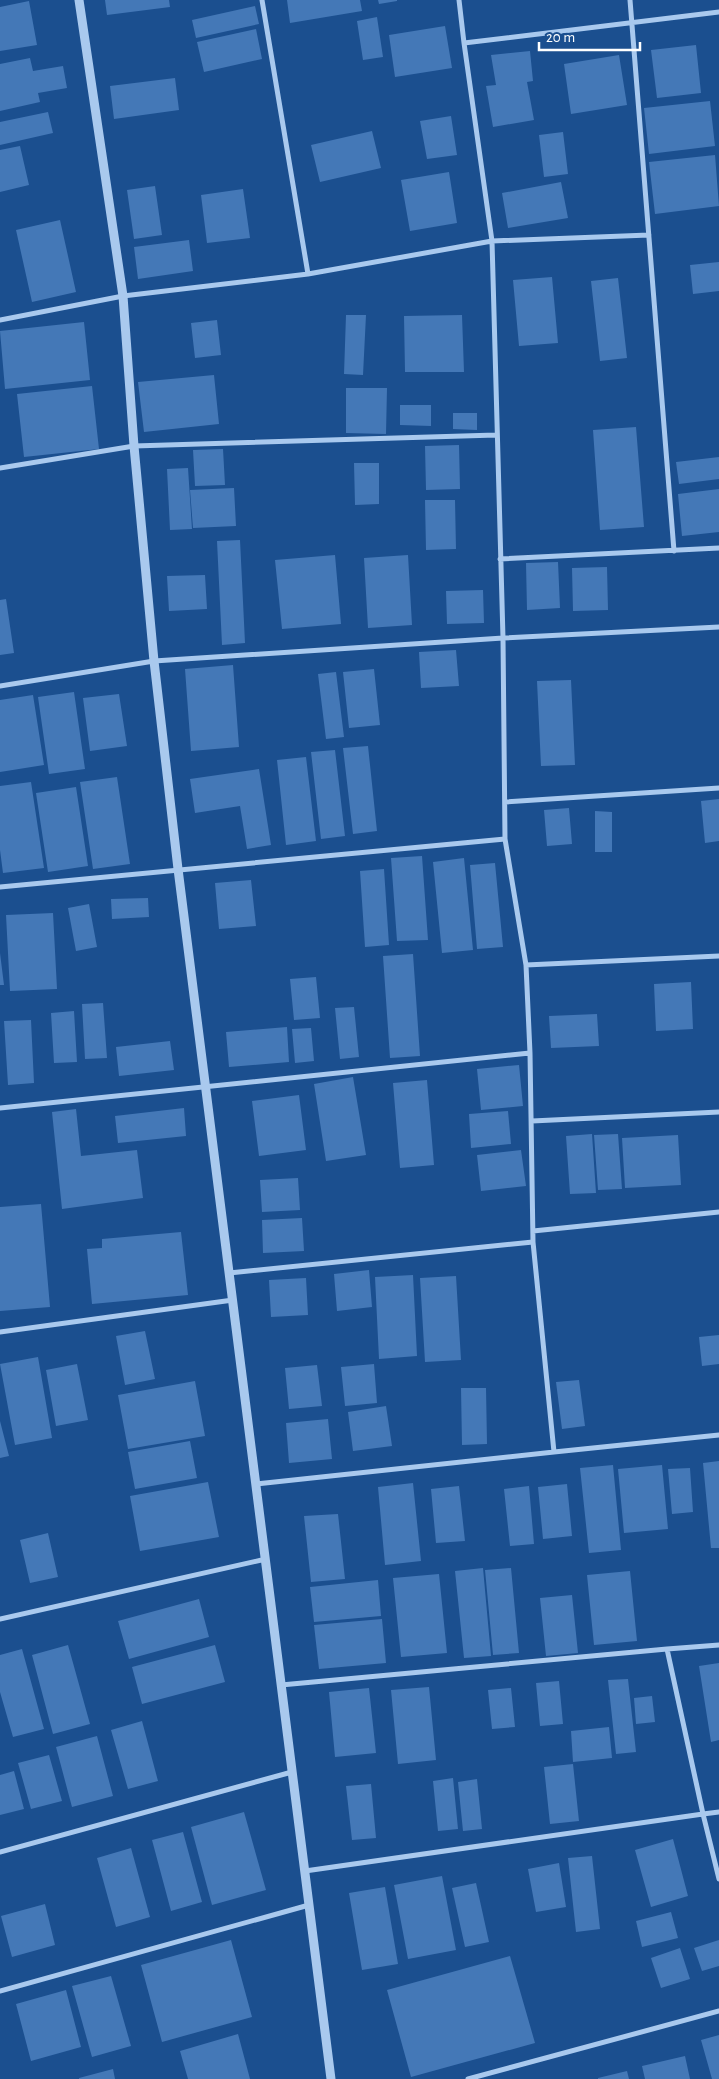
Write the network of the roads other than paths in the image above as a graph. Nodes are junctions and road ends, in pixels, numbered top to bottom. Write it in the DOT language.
graph roads {
  1 [pos="79,0"];
  2 [pos="262,0"];
  3 [pos="459,0"];
  4 [pos="630,0"];
  5 [pos="719,12"];
  6 [pos="632,23"];
  7 [pos="464,43"];
  8 [pos="649,235"];
  9 [pos="492,241"];
  10 [pos="308,274"];
  11 [pos="123,296"];
  12 [pos="0,320"];
  13 [pos="496,435"];
  14 [pos="134,446"];
  15 [pos="0,468"];
  16 [pos="719,548"];
  17 [pos="674,551"];
  18 [pos="500,559"];
  19 [pos="719,627"];
  20 [pos="503,638"];
  21 [pos="154,661"];
  22 [pos="0,686"];
  23 [pos="719,788"];
  24 [pos="505,802"];
  25 [pos="505,839"];
  26 [pos="178,869"];
  27 [pos="0,887"];
  28 [pos="719,956"];
  29 [pos="526,965"];
  30 [pos="530,1053"];
  31 [pos="206,1087"];
  32 [pos="0,1108"];
  33 [pos="719,1112"];
  34 [pos="532,1121"];
  35 [pos="719,1212"];
  36 [pos="533,1231"];
  37 [pos="533,1242"];
  38 [pos="229,1273"];
  39 [pos="233,1300"];
  40 [pos="0,1332"];
  41 [pos="719,1436"];
  42 [pos="554,1452"];
  43 [pos="256,1484"];
  44 [pos="266,1559"];
  45 [pos="0,1619"];
  46 [pos="719,1645"];
  47 [pos="667,1649"];
  48 [pos="281,1685"];
  49 [pos="292,1772"];
  50 [pos="719,1812"];
  51 [pos="703,1814"];
  52 [pos="0,1852"];
  53 [pos="305,1871"];
  54 [pos="719,1879"];
  55 [pos="309,1905"];
  56 [pos="0,1991"];
  57 [pos="719,2011"];
  58 [pos="332,2079"];
  59 [pos="468,2079"];
  1 -- 11 [label="street"];
  2 -- 10 [label="street"];
  3 -- 7 [label="street"];
  4 -- 6 [label="street"];
  5 -- 6 [label="street"];
  6 -- 7 [label="street"];
  6 -- 8 [label="street"];
  7 -- 9 [label="street"];
  8 -- 9 [label="street"];
  8 -- 17 [label="street"];
  9 -- 10 [label="street"];
  9 -- 13 [label="street"];
  10 -- 11 [label="street"];
  11 -- 12 [label="street"];
  11 -- 14 [label="street"];
  13 -- 14 [label="street"];
  13 -- 18 [label="street"];
  14 -- 15 [label="street"];
  14 -- 21 [label="street"];
  16 -- 17 [label="street"];
  17 -- 18 [label="street"];
  18 -- 20 [label="street"];
  19 -- 20 [label="street"];
  20 -- 21 [label="street"];
  20 -- 24 [label="street"];
  21 -- 22 [label="street"];
  21 -- 26 [label="street"];
  23 -- 24 [label="street"];
  24 -- 25 [label="street"];
  25 -- 26 [label="street"];
  25 -- 29 [label="street"];
  26 -- 27 [label="street"];
  26 -- 31 [label="street"];
  28 -- 29 [label="street"];
  29 -- 30 [label="street"];
  30 -- 31 [label="street"];
  30 -- 34 [label="street"];
  31 -- 32 [label="street"];
  31 -- 38 [label="street"];
  33 -- 34 [label="street"];
  34 -- 36 [label="street"];
  35 -- 36 [label="street"];
  36 -- 37 [label="street"];
  37 -- 38 [label="street"];
  37 -- 42 [label="street"];
  38 -- 39 [label="street"];
  39 -- 40 [label="street"];
  39 -- 43 [label="street"];
  41 -- 42 [label="street"];
  42 -- 43 [label="street"];
  43 -- 44 [label="street"];
  44 -- 45 [label="street"];
  44 -- 48 [label="street"];
  46 -- 47 [label="street"];
  47 -- 48 [label="street"];
  47 -- 51 [label="street"];
  48 -- 49 [label="street"];
  49 -- 52 [label="street"];
  49 -- 53 [label="street"];
  50 -- 51 [label="street"];
  51 -- 53 [label="street"];
  51 -- 54 [label="street"];
  53 -- 55 [label="street"];
  55 -- 56 [label="street"];
  55 -- 58 [label="street"];
  57 -- 59 [label="street"];
}
